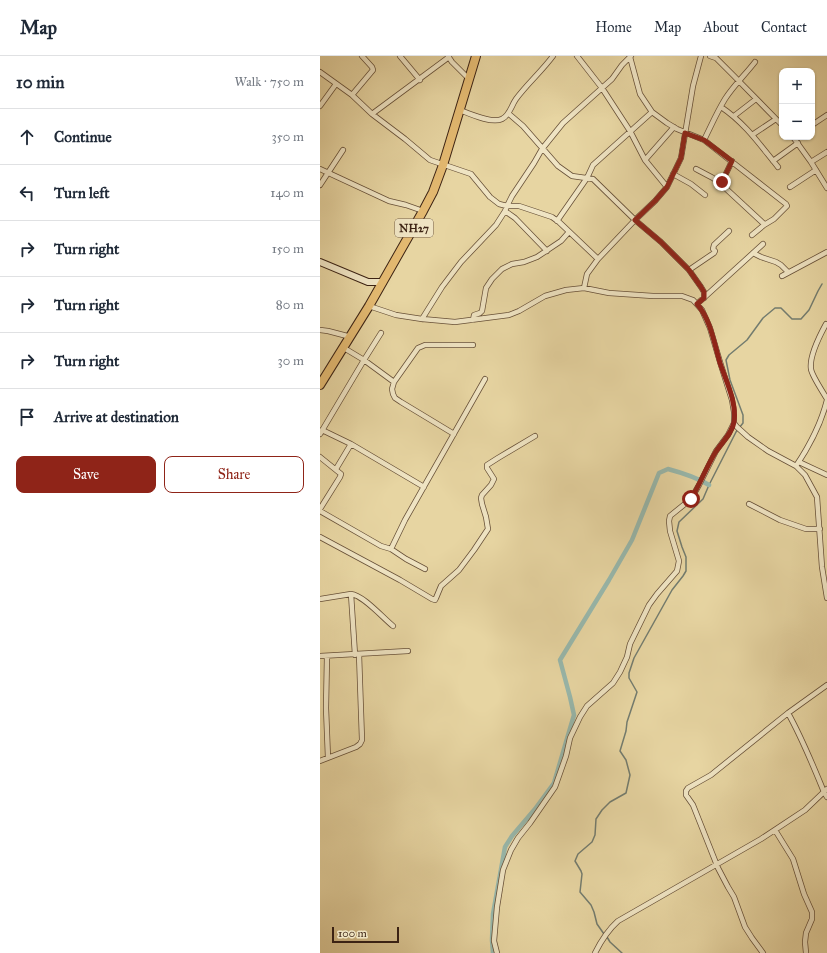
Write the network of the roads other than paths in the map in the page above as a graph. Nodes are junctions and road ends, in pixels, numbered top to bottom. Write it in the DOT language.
graph roads {
  1 [pos="362,56"];
  2 [pos="400,56"];
  3 [pos="476,56"];
  4 [pos="553,56"];
  5 [pos="577,56"];
  6 [pos="701,56"];
  7 [pos="710,56"];
  8 [pos="449,57"];
  9 [pos="630,57"];
  10 [pos="755,62"];
  11 [pos="320,72"];
  12 [pos="469,79"];
  13 [pos="420,80"];
  14 [pos="739,80"];
  15 [pos="336,84"];
  16 [pos="602,88"];
  17 [pos="352,95"];
  18 [pos="756,99"];
  19 [pos="320,106"];
  20 [pos="720,107"];
  21 [pos="460,110"];
  22 [pos="652,112"];
  23 [pos="372,114"];
  24 [pos="509,114"];
  25 [pos="827,115"];
  26 [pos="734,116"];
  27 [pos="776,119"];
  28 [pos="779,122"];
  29 [pos="815,123"];
  30 [pos="674,127"];
  31 [pos="630,131"];
  32 [pos="685,133"];
  33 [pos="752,135"];
  34 [pos="704,140"];
  35 [pos="796,140"];
  36 [pos="798,143"];
  37 [pos="542,149"];
  38 [pos="343,150"];
  39 [pos="827,152"];
  40 [pos="645,160"];
  41 [pos="732,161"];
  42 [pos="773,161"];
  43 [pos="811,162"];
  44 [pos="443,165"];
  45 [pos="778,167"];
  46 [pos="320,169"];
  47 [pos="696,169"];
  48 [pos="816,170"];
  49 [pos="328,172"];
  50 [pos="674,174"];
  51 [pos="586,178"];
  52 [pos="320,185"];
  53 [pos="722,185"];
  54 [pos="667,187"];
  55 [pos="790,187"];
  56 [pos="827,188"];
  57 [pos="705,195"];
  58 [pos="506,208"];
  59 [pos="423,211"];
  60 [pos="635,220"];
  61 [pos="557,221"];
  62 [pos="764,225"];
  63 [pos="729,231"];
  64 [pos="569,232"];
  65 [pos="752,235"];
  66 [pos="763,244"];
  67 [pos="547,251"];
  68 [pos="827,252"];
  69 [pos="754,253"];
  70 [pos="598,259"];
  71 [pos="320,262"];
  72 [pos="689,270"];
  73 [pos="788,272"];
  74 [pos="782,276"];
  75 [pos="382,282"];
  76 [pos="584,288"];
  77 [pos="704,298"];
  78 [pos="697,304"];
  79 [pos="370,306"];
  80 [pos="422,319"];
  81 [pos="473,320"];
  82 [pos="826,324"];
  83 [pos="320,330"];
  84 [pos="381,333"];
  85 [pos="350,338"];
  86 [pos="473,345"];
  87 [pos="344,348"];
  88 [pos="364,360"];
  89 [pos="485,379"];
  90 [pos="394,382"];
  91 [pos="320,386"];
  92 [pos="827,399"];
  93 [pos="735,425"];
  94 [pos="321,432"];
  95 [pos="454,434"];
  96 [pos="535,436"];
  97 [pos="350,444"];
  98 [pos="320,457"];
  99 [pos="798,464"];
  100 [pos="336,469"];
  101 [pos="827,475"];
  102 [pos="424,487"];
  103 [pos="749,504"];
  104 [pos="320,510"];
  105 [pos="820,529"];
  106 [pos="320,537"];
  107 [pos="391,549"];
  108 [pos="425,569"];
  109 [pos="826,589"];
  110 [pos="351,594"];
  111 [pos="827,598"];
  112 [pos="320,599"];
  113 [pos="393,626"];
  114 [pos="408,651"];
  115 [pos="357,655"];
  116 [pos="320,656"];
  117 [pos="327,656"];
  118 [pos="827,685"];
  119 [pos="788,713"];
  120 [pos="328,758"];
  121 [pos="320,761"];
  122 [pos="825,790"];
  123 [pos="827,797"];
  124 [pos="775,830"];
  125 [pos="717,864"];
  126 [pos="497,953"];
  127 [pos="595,953"];
  128 [pos="763,953"];
  129 [pos="806,953"];
  1 -- 17 [label="street"];
  2 -- 13 [label="street"];
  3 -- 12 [label="highway, NH27"];
  4 -- 24 [label="street"];
  5 -- 16 [label="street"];
  6 -- 32 [label="street"];
  7 -- 14 [label="street"];
  8 -- 12 [label="street"];
  8 -- 13 [label="street"];
  9 -- 16 [label="street"];
  9 -- 22 [label="street"];
  10 -- 14 [label="street"];
  11 -- 15 [label="street"];
  12 -- 21 [label="highway, NH27"];
  13 -- 23 [label="street"];
  14 -- 18 [label="street"];
  14 -- 20 [label="street"];
  15 -- 17 [label="street"];
  15 -- 19 [label="street"];
  16 -- 31 [label="street"];
  16 -- 37 [label="street"];
  17 -- 23 [label="street"];
  18 -- 26 [label="street"];
  18 -- 27 [label="street"];
  20 -- 26 [label="street"];
  20 -- 34 [label="street"];
  21 -- 24 [label="street"];
  21 -- 44 [label="highway, NH27"];
  22 -- 30 [label="street"];
  22 -- 31 [label="street"];
  23 -- 44 [label="street"];
  24 -- 37 [label="street"];
  25 -- 29 [label="street"];
  26 -- 33 [label="street"];
  27 -- 28 [label="street"];
  27 -- 33 [label="street"];
  30 -- 32 [label="street"];
  30 -- 40 [label="street"];
  31 -- 40 [label="street"];
  31 -- 51 [label="street"];
  32 -- 34 [label="street"];
  32 -- 50 [label="street"];
  33 -- 42 [label="street"];
  34 -- 41 [label="street"];
  35 -- 36 [label="street"];
  36 -- 42 [label="street"];
  36 -- 43 [label="street"];
  37 -- 51 [label="street"];
  37 -- 58 [label="street"];
  38 -- 49 [label="street"];
  39 -- 43 [label="street"];
  40 -- 54 [label="street"];
  41 -- 53 [label="street"];
  41 -- 62 [label="street"];
  42 -- 45 [label="street"];
  43 -- 48 [label="street"];
  44 -- 58 [label="street"];
  44 -- 59 [label="highway, NH27"];
  46 -- 49 [label="street"];
  47 -- 53 [label="street"];
  48 -- 55 [label="street"];
  48 -- 56 [label="street"];
  49 -- 52 [label="street"];
  49 -- 59 [label="street"];
  50 -- 54 [label="street"];
  50 -- 57 [label="street"];
  51 -- 60 [label="street"];
  51 -- 61 [label="street"];
  53 -- 62 [label="street"];
  54 -- 60 [label="street"];
  58 -- 61 [label="street"];
  58 -- 67 [label="street"];
  58 -- 80 [label="street"];
  59 -- 75 [label="highway, NH27"];
  60 -- 70 [label="street"];
  60 -- 72 [label="street"];
  61 -- 64 [label="street"];
  62 -- 65 [label="street"];
  63 -- 72 [label="street"];
  64 -- 67 [label="street"];
  64 -- 70 [label="street"];
  66 -- 69 [label="street"];
  67 -- 81 [label="street"];
  68 -- 73 [label="street"];
  69 -- 73 [label="street"];
  69 -- 77 [label="street"];
  70 -- 76 [label="street"];
  71 -- 75 [label="street"];
  72 -- 77 [label="street"];
  73 -- 74 [label="street"];
  75 -- 79 [label="highway, NH27"];
  76 -- 78 [label="street"];
  76 -- 81 [label="street"];
  77 -- 78 [label="street"];
  78 -- 93 [label="street"];
  79 -- 80 [label="street"];
  79 -- 85 [label="highway, NH27"];
  80 -- 81 [label="street"];
  82 -- 92 [label="street"];
  83 -- 85 [label="street"];
  84 -- 88 [label="street"];
  85 -- 87 [label="highway, NH27"];
  86 -- 90 [label="street"];
  87 -- 88 [label="street"];
  87 -- 91 [label="highway, NH27"];
  88 -- 90 [label="street"];
  88 -- 94 [label="street"];
  89 -- 95 [label="street"];
  90 -- 95 [label="street"];
  92 -- 99 [label="street"];
  93 -- 99 [label="street"];
  93 -- 126 [label="street"];
  94 -- 97 [label="street"];
  95 -- 102 [label="street"];
  96 -- 106 [label="street"];
  97 -- 100 [label="street"];
  97 -- 102 [label="street"];
  98 -- 100 [label="street"];
  99 -- 101 [label="street"];
  99 -- 105 [label="street"];
  100 -- 104 [label="street"];
  102 -- 107 [label="street"];
  103 -- 105 [label="street"];
  104 -- 107 [label="street"];
  105 -- 109 [label="street"];
  107 -- 108 [label="street"];
  109 -- 111 [label="street"];
  110 -- 112 [label="street"];
  110 -- 113 [label="street"];
  110 -- 115 [label="street"];
  114 -- 115 [label="street"];
  115 -- 117 [label="street"];
  115 -- 120 [label="street"];
  116 -- 117 [label="street"];
  117 -- 120 [label="street"];
  118 -- 119 [label="street"];
  119 -- 122 [label="street"];
  119 -- 125 [label="street"];
  120 -- 121 [label="street"];
  122 -- 123 [label="street"];
  122 -- 124 [label="street"];
  124 -- 125 [label="street"];
  124 -- 129 [label="street"];
  125 -- 127 [label="street"];
  125 -- 128 [label="street"];
}
